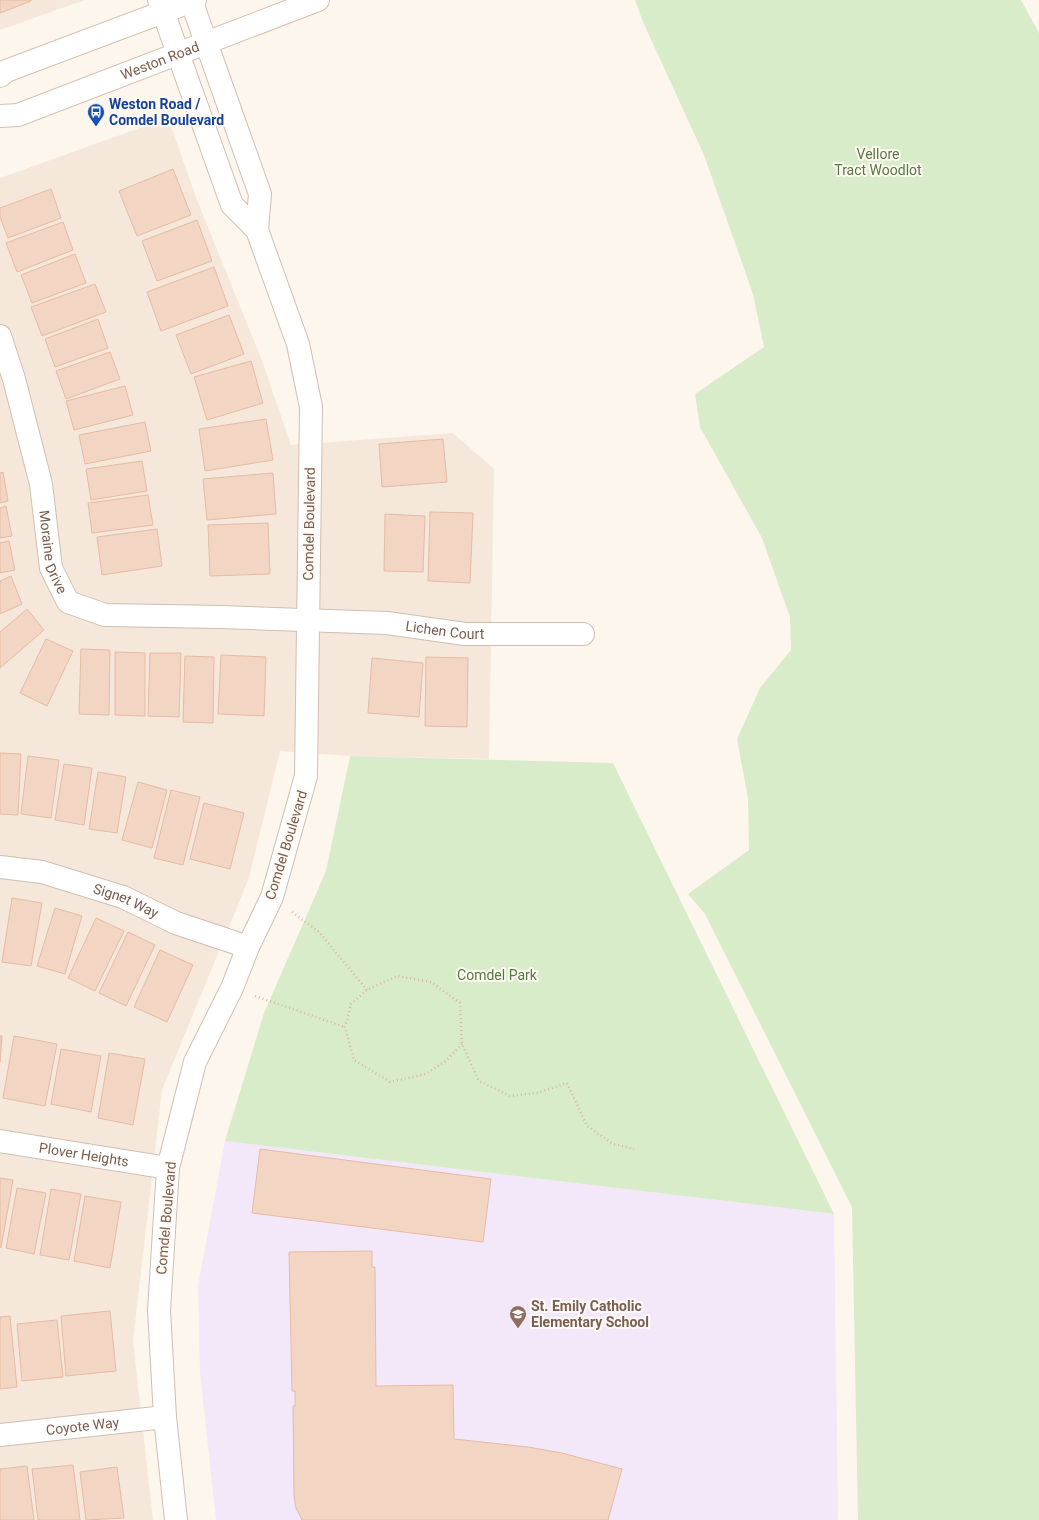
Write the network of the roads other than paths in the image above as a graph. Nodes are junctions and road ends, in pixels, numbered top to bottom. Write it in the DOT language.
graph roads {
  1 [pos="192,0"];
  2 [pos="318,0"];
  3 [pos="161,6"];
  4 [pos="206,44"];
  5 [pos="178,54"];
  6 [pos="0,76"];
  7 [pos="0,116"];
  8 [pos="257,230"];
  9 [pos="0,336"];
  10 [pos="307,621"];
  11 [pos="583,634"];
  12 [pos="0,867"];
  13 [pos="248,946"];
  14 [pos="0,1141"];
  15 [pos="168,1168"];
  16 [pos="165,1418"];
  17 [pos="0,1435"];
  18 [pos="176,1520"];
  1 -- 3 [label="street"];
  1 -- 4 [label="street, Comdel Boulevard"];
  2 -- 4 [label="street, Weston Road"];
  3 -- 5 [label="street, Comdel Boulevard"];
  3 -- 6 [label="street"];
  4 -- 5 [label="street, Weston Road"];
  4 -- 8 [label="street, Comdel Boulevard"];
  5 -- 7 [label="street, Weston Road"];
  5 -- 8 [label="street, Comdel Boulevard"];
  8 -- 10 [label="street, Comdel Boulevard"];
  9 -- 10 [label="street, Moraine Drive"];
  10 -- 11 [label="street, Lichen Court"];
  10 -- 13 [label="street, Comdel Boulevard"];
  12 -- 13 [label="street, Signet Way"];
  13 -- 15 [label="street, Comdel Boulevard"];
  14 -- 15 [label="street, Plover Heights"];
  15 -- 16 [label="street, Comdel Boulevard"];
  16 -- 17 [label="street, Coyote Way"];
  16 -- 18 [label="street, Comdel Boulevard"];
}
